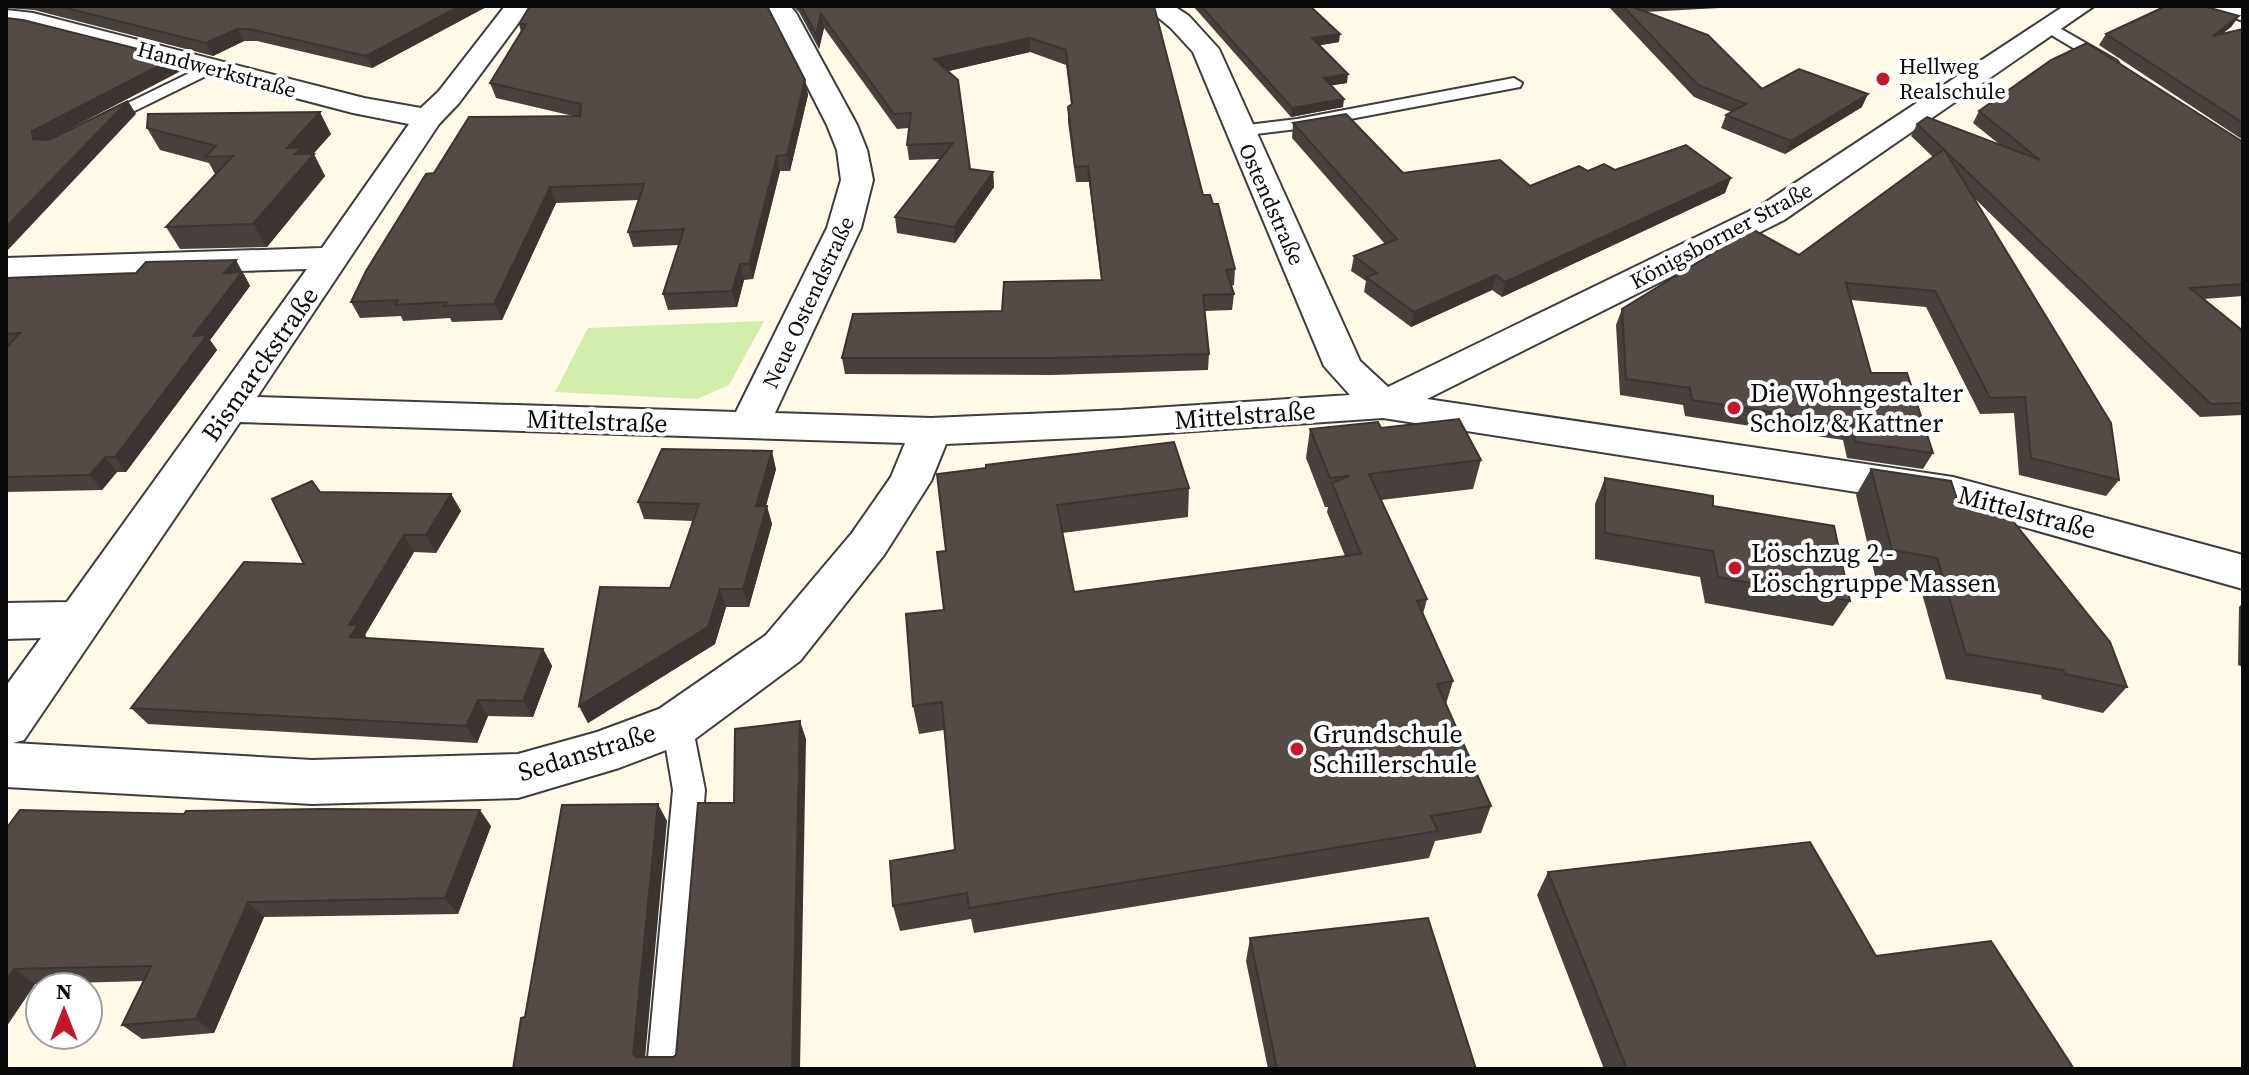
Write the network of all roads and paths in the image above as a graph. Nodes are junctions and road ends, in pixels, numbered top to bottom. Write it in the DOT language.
graph roads {
  1 [pos="518,6"];
  2 [pos="773,6"];
  3 [pos="1157,6"];
  4 [pos="2081,6"];
  5 [pos="2225,6"];
  6 [pos="2243,13"];
  7 [pos="6,18"];
  8 [pos="2049,27"];
  9 [pos="210,68"];
  10 [pos="2131,77"];
  11 [pos="1514,83"];
  12 [pos="428,118"];
  13 [pos="90,126"];
  14 [pos="1240,131"];
  15 [pos="332,258"];
  16 [pos="6,268"];
  17 [pos="1383,405"];
  18 [pos="229,409"];
  19 [pos="749,425"];
  20 [pos="931,431"];
  21 [pos="2243,572"];
  22 [pos="80,620"];
  23 [pos="6,621"];
  24 [pos="677,724"];
  25 [pos="6,725"];
  26 [pos="6,765"];
  27 [pos="665,1069"];
  1 -- 12 [label="street, Bismarckstraße"];
  2 -- 19 [label="street, Neue Ostendstraße"];
  3 -- 14 [label="street, Ostendstraße"];
  4 -- 8 [label="street, Königsborner Straße"];
  5 -- 6 [label="street"];
  7 -- 9 [label="street, Handwerkstraße"];
  8 -- 10 [label="lane"];
  8 -- 17 [label="street, Königsborner Straße"];
  9 -- 12 [label="street, Handwerkstraße"];
  9 -- 13 [label="lane"];
  11 -- 14 [label="lane"];
  12 -- 15 [label="street, Bismarckstraße"];
  14 -- 17 [label="street, Ostendstraße"];
  15 -- 16 [label="street"];
  15 -- 18 [label="street, Bismarckstraße"];
  17 -- 20 [label="street, Mittelstraße"];
  17 -- 21 [label="street, Mittelstraße"];
  18 -- 19 [label="street, Mittelstraße"];
  18 -- 22 [label="street, Bismarckstraße"];
  19 -- 20 [label="street, Mittelstraße"];
  20 -- 24 [label="street, Sedanstraße"];
  22 -- 23 [label="street"];
  22 -- 25 [label="street, Bismarckstraße"];
  24 -- 26 [label="street, Sedanstraße"];
  24 -- 27 [label="lane"];
}
